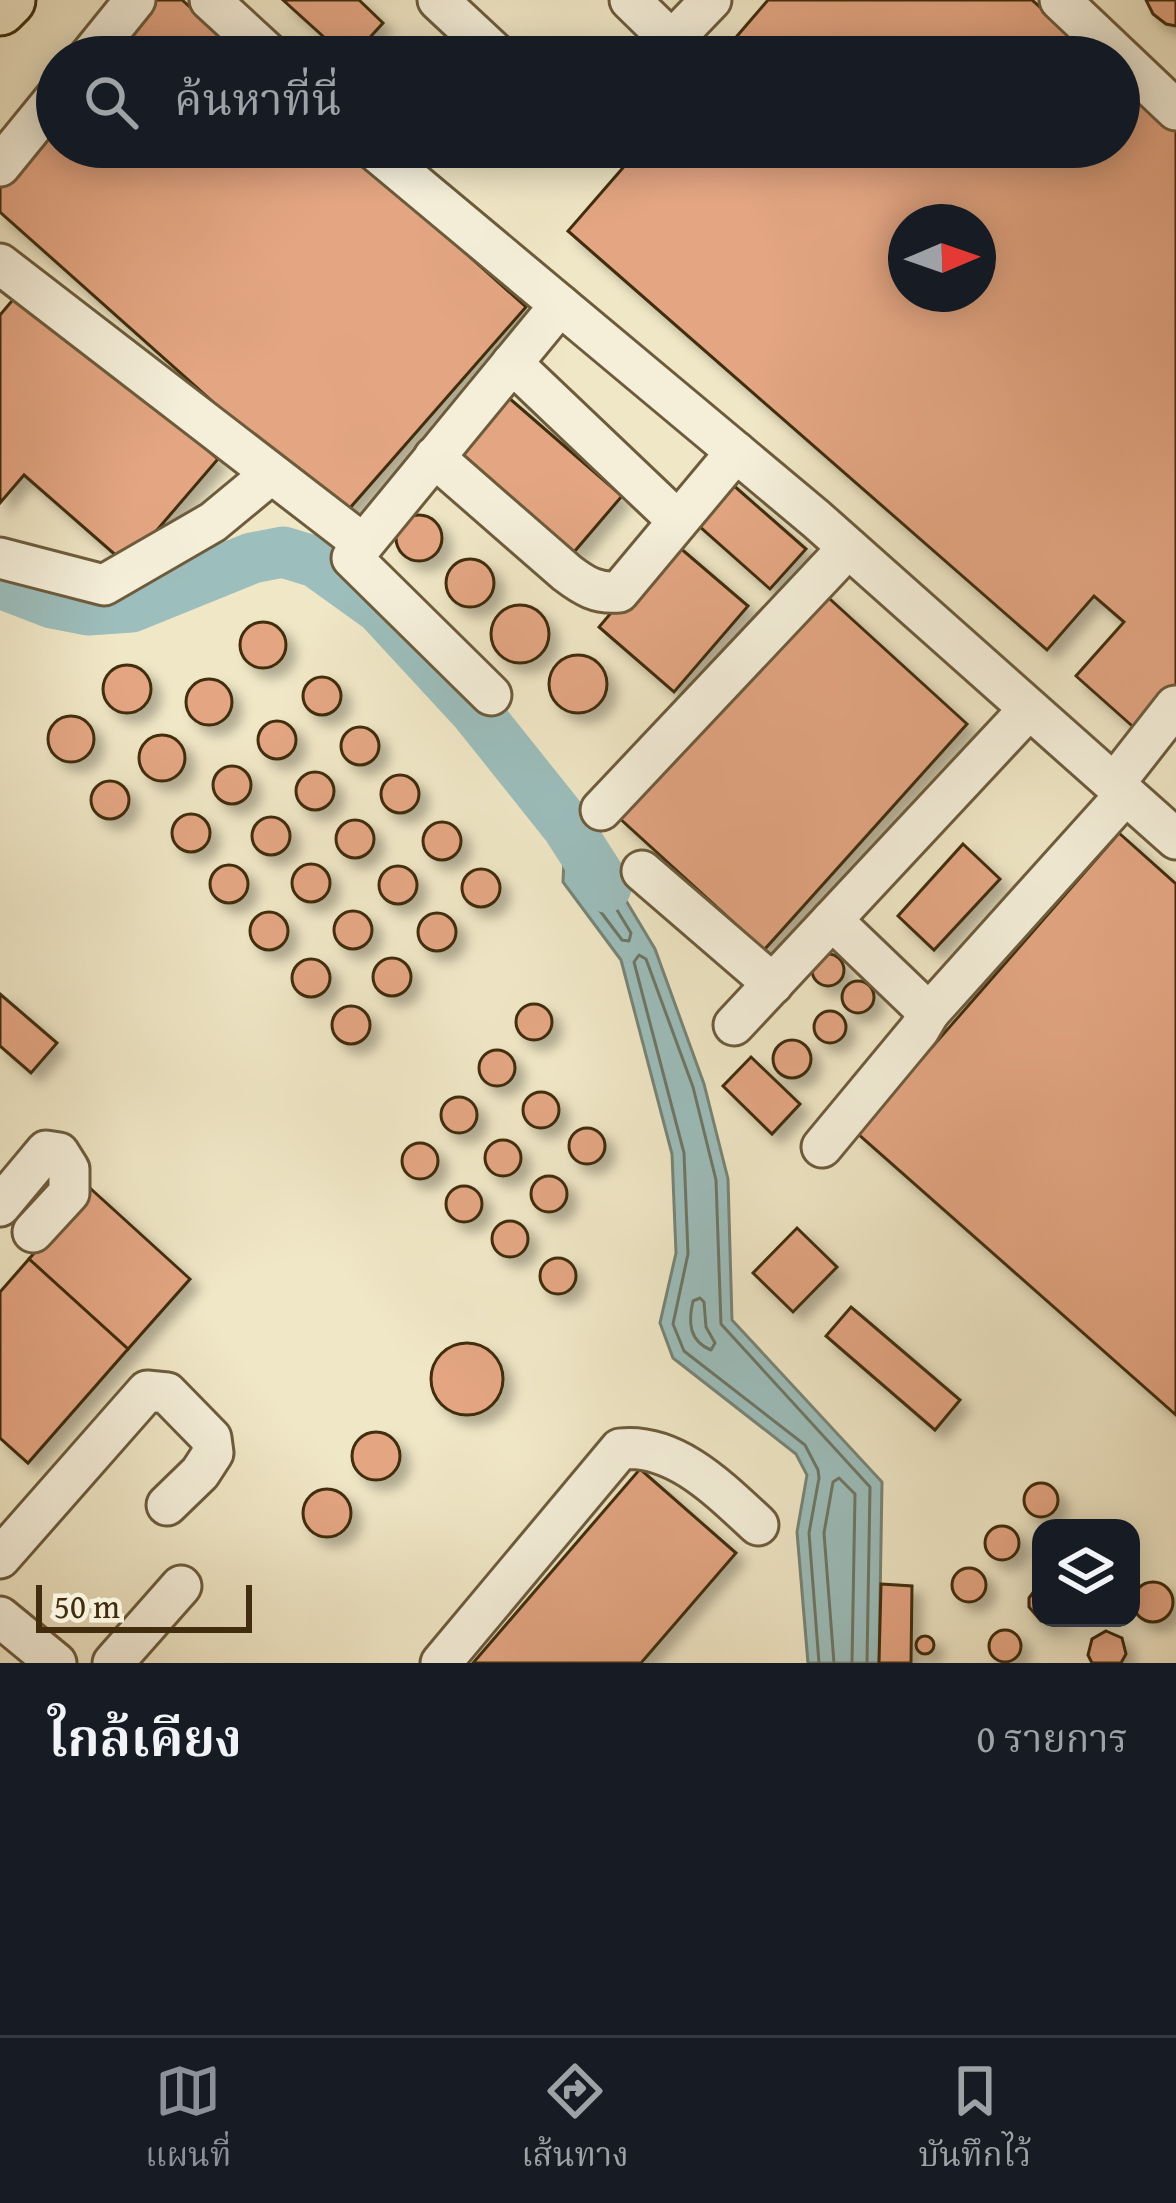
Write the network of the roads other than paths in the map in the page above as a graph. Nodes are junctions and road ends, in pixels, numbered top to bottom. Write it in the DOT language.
graph roads {
  1 [pos="9,0"];
  2 [pos="135,0"];
  3 [pos="210,0"];
  4 [pos="438,0"];
  5 [pos="630,0"];
  6 [pos="712,0"];
  7 [pos="1060,0"];
  8 [pos="0,9"];
  9 [pos="106,36"];
  10 [pos="249,36"];
  11 [pos="477,36"];
  12 [pos="654,36"];
  13 [pos="676,36"];
  14 [pos="1098,36"];
  15 [pos="1140,76"];
  16 [pos="1176,110"];
  17 [pos="36,122"];
  18 [pos="0,166"];
  19 [pos="396,168"];
  20 [pos="0,264"];
  21 [pos="560,305"];
  22 [pos="512,363"];
  23 [pos="736,452"];
  24 [pos="434,457"];
  25 [pos="272,474"];
  26 [pos="678,520"];
  27 [pos="362,543"];
  28 [pos="848,548"];
  29 [pos="0,557"];
  30 [pos="491,694"];
  31 [pos="1175,706"];
  32 [pos="1030,709"];
  33 [pos="1119,789"];
  34 [pos="601,810"];
  35 [pos="1176,839"];
  36 [pos="642,871"];
  37 [pos="832,920"];
  38 [pos="772,985"];
  39 [pos="928,1012"];
  40 [pos="734,1025"];
  41 [pos="822,1147"];
  42 [pos="0,1206"];
  43 [pos="33,1232"];
  44 [pos="167,1505"];
  45 [pos="758,1525"];
  46 [pos="0,1558"];
  47 [pos="181,1586"];
  48 [pos="0,1617"];
  49 [pos="122,1660"];
  50 [pos="56,1663"];
  51 [pos="441,1663"];
  1 -- 8 [label="main road"];
  2 -- 9 [label="lane"];
  3 -- 10 [label="lane"];
  4 -- 11 [label="lane"];
  5 -- 12 [label="lane"];
  6 -- 13 [label="lane"];
  7 -- 14 [label="lane"];
  15 -- 16 [label="lane"];
  17 -- 18 [label="lane"];
  19 -- 21 [label="lane"];
  20 -- 25 [label="lane"];
  21 -- 22 [label="lane"];
  21 -- 23 [label="lane"];
  22 -- 24 [label="lane"];
  22 -- 26 [label="lane"];
  23 -- 26 [label="lane"];
  23 -- 28 [label="lane"];
  24 -- 26 [label="lane"];
  24 -- 27 [label="lane"];
  25 -- 27 [label="lane"];
  25 -- 29 [label="lane"];
  27 -- 30 [label="lane"];
  28 -- 32 [label="lane"];
  28 -- 34 [label="lane"];
  31 -- 33 [label="lane"];
  32 -- 33 [label="lane"];
  32 -- 37 [label="lane"];
  33 -- 35 [label="lane"];
  33 -- 39 [label="lane"];
  36 -- 38 [label="lane"];
  37 -- 38 [label="lane"];
  37 -- 39 [label="lane"];
  38 -- 40 [label="lane"];
  39 -- 41 [label="lane"];
  42 -- 43 [label="lane"];
  44 -- 46 [label="lane"];
  45 -- 51 [label="lane"];
  47 -- 49 [label="lane"];
  48 -- 50 [label="lane"];
}
